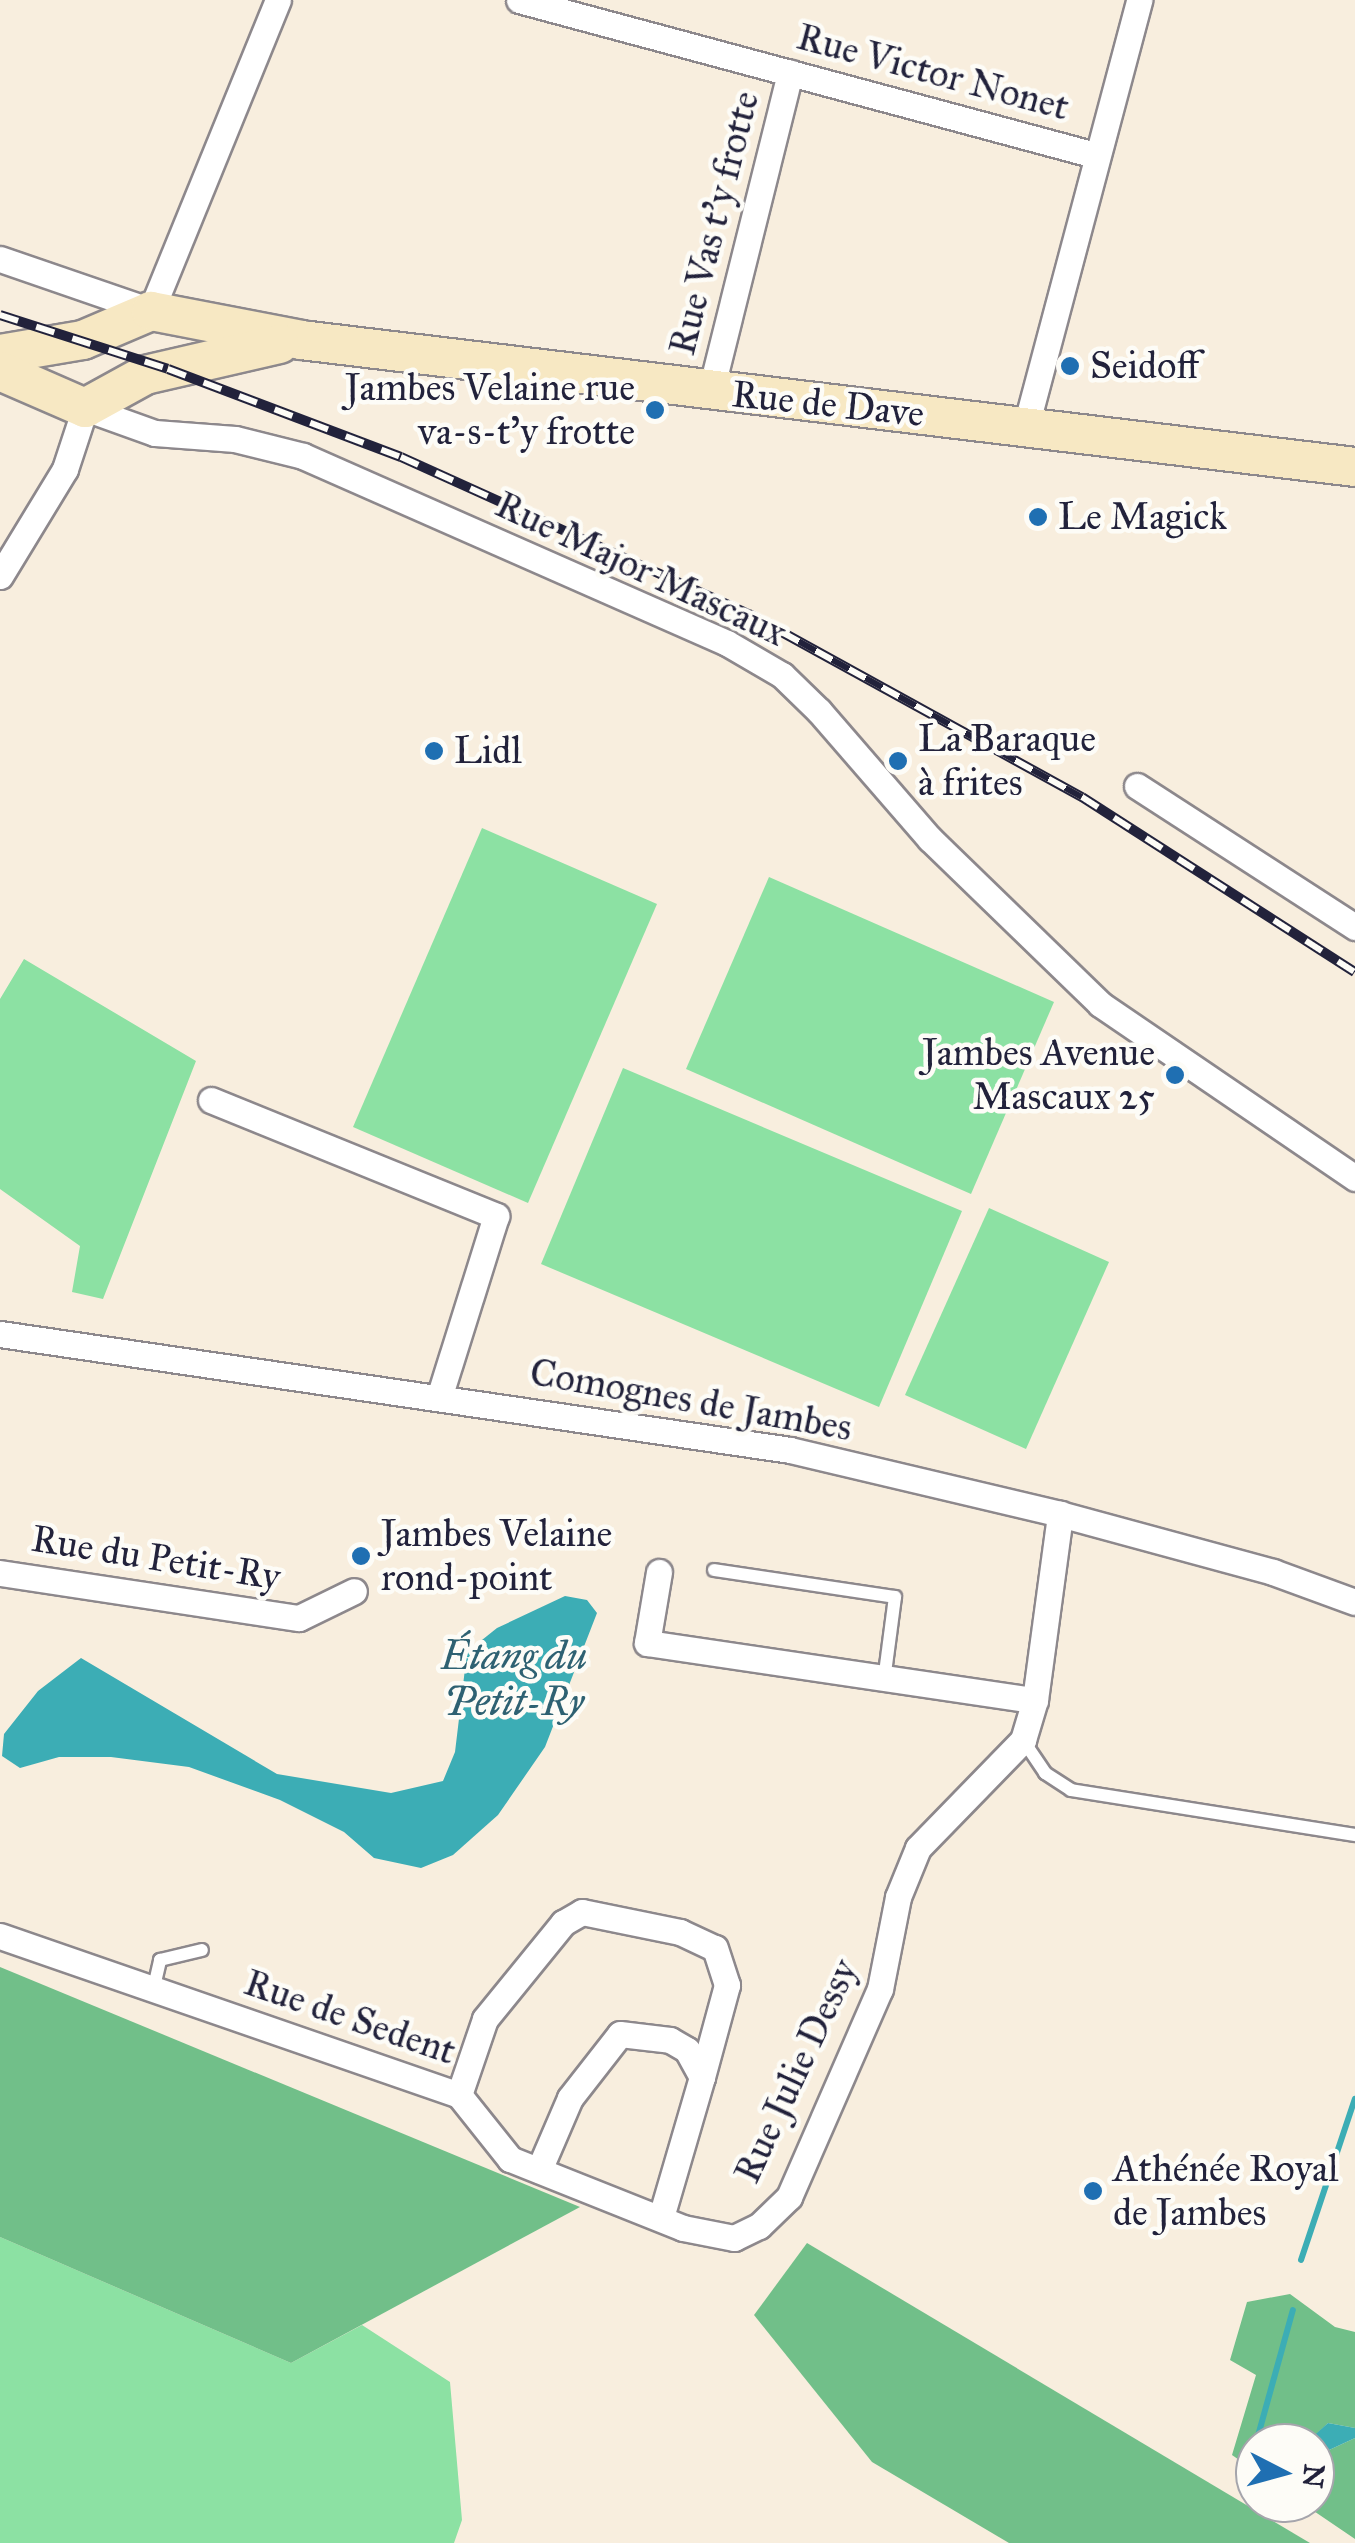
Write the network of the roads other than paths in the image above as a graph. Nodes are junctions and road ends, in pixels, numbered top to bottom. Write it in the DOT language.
graph roads {
  1 [pos="278,0"];
  2 [pos="519,0"];
  3 [pos="1139,0"];
  4 [pos="790,73"];
  5 [pos="1096,155"];
  6 [pos="0,259"];
  7 [pos="151,310"];
  8 [pos="83,340"];
  9 [pos="301,340"];
  10 [pos="0,354"];
  11 [pos="0,371"];
  12 [pos="145,375"];
  13 [pos="711,390"];
  14 [pos="85,408"];
  15 [pos="1026,426"];
  16 [pos="1355,466"];
  17 [pos="0,576"];
  18 [pos="1137,786"];
  19 [pos="1355,927"];
  20 [pos="211,1100"];
  21 [pos="1355,1178"];
  22 [pos="0,1334"];
  23 [pos="440,1395"];
  24 [pos="1060,1514"];
  25 [pos="714,1570"];
  26 [pos="659,1572"];
  27 [pos="0,1573"];
  28 [pos="354,1592"];
  29 [pos="1355,1602"];
  30 [pos="884,1680"];
  31 [pos="1035,1700"];
  32 [pos="1023,1740"];
  33 [pos="1355,1835"];
  34 [pos="0,1936"];
  35 [pos="202,1950"];
  36 [pos="153,1990"];
  37 [pos="702,2076"];
  38 [pos="459,2094"];
  39 [pos="539,2170"];
  40 [pos="662,2214"];
  41 [pos="759,2226"];
  1 -- 7 [label="street"];
  2 -- 4 [label="street, Rue Victor Nonet"];
  3 -- 5 [label="street"];
  4 -- 5 [label="street, Rue Victor Nonet"];
  4 -- 13 [label="street, Rue Vas t'y frotte"];
  5 -- 15 [label="street"];
  6 -- 7 [label="street"];
  7 -- 8 [label="main road"];
  7 -- 9 [label="main road, Rue de Dave"];
  7 -- 12 [label="main road"];
  8 -- 10 [label="main road"];
  8 -- 14 [label="main road"];
  9 -- 12 [label="main road, Rue de Dave"];
  9 -- 13 [label="main road, Rue de Dave"];
  11 -- 14 [label="main road"];
  12 -- 14 [label="main road, Rue de Dave"];
  13 -- 15 [label="main road, Rue de Dave"];
  14 -- 17 [label="street"];
  14 -- 21 [label="street, Rue Major Mascaux"];
  15 -- 16 [label="main road, Rue de Dave"];
  18 -- 19 [label="street"];
  20 -- 23 [label="street"];
  22 -- 23 [label="street, Comognes de Jambes"];
  23 -- 24 [label="street, Comognes de Jambes"];
  24 -- 29 [label="street, Comognes de Jambes"];
  24 -- 31 [label="street, Rue Julie Dessy"];
  25 -- 30 [label="lane"];
  26 -- 30 [label="street"];
  27 -- 28 [label="street, Rue du Petit-Ry"];
  30 -- 31 [label="street"];
  31 -- 32 [label="street, Rue Julie Dessy"];
  32 -- 33 [label="lane"];
  32 -- 41 [label="street, Rue Julie Dessy"];
  34 -- 36 [label="street, Rue de Sedent"];
  35 -- 36 [label="lane"];
  36 -- 38 [label="street, Rue de Sedent"];
  37 -- 38 [label="street"];
  37 -- 39 [label="street"];
  37 -- 40 [label="street"];
  38 -- 39 [label="street, Rue de Sedent"];
  39 -- 40 [label="street, Rue de Sedent"];
  40 -- 41 [label="street, Rue de Sedent"];
}
